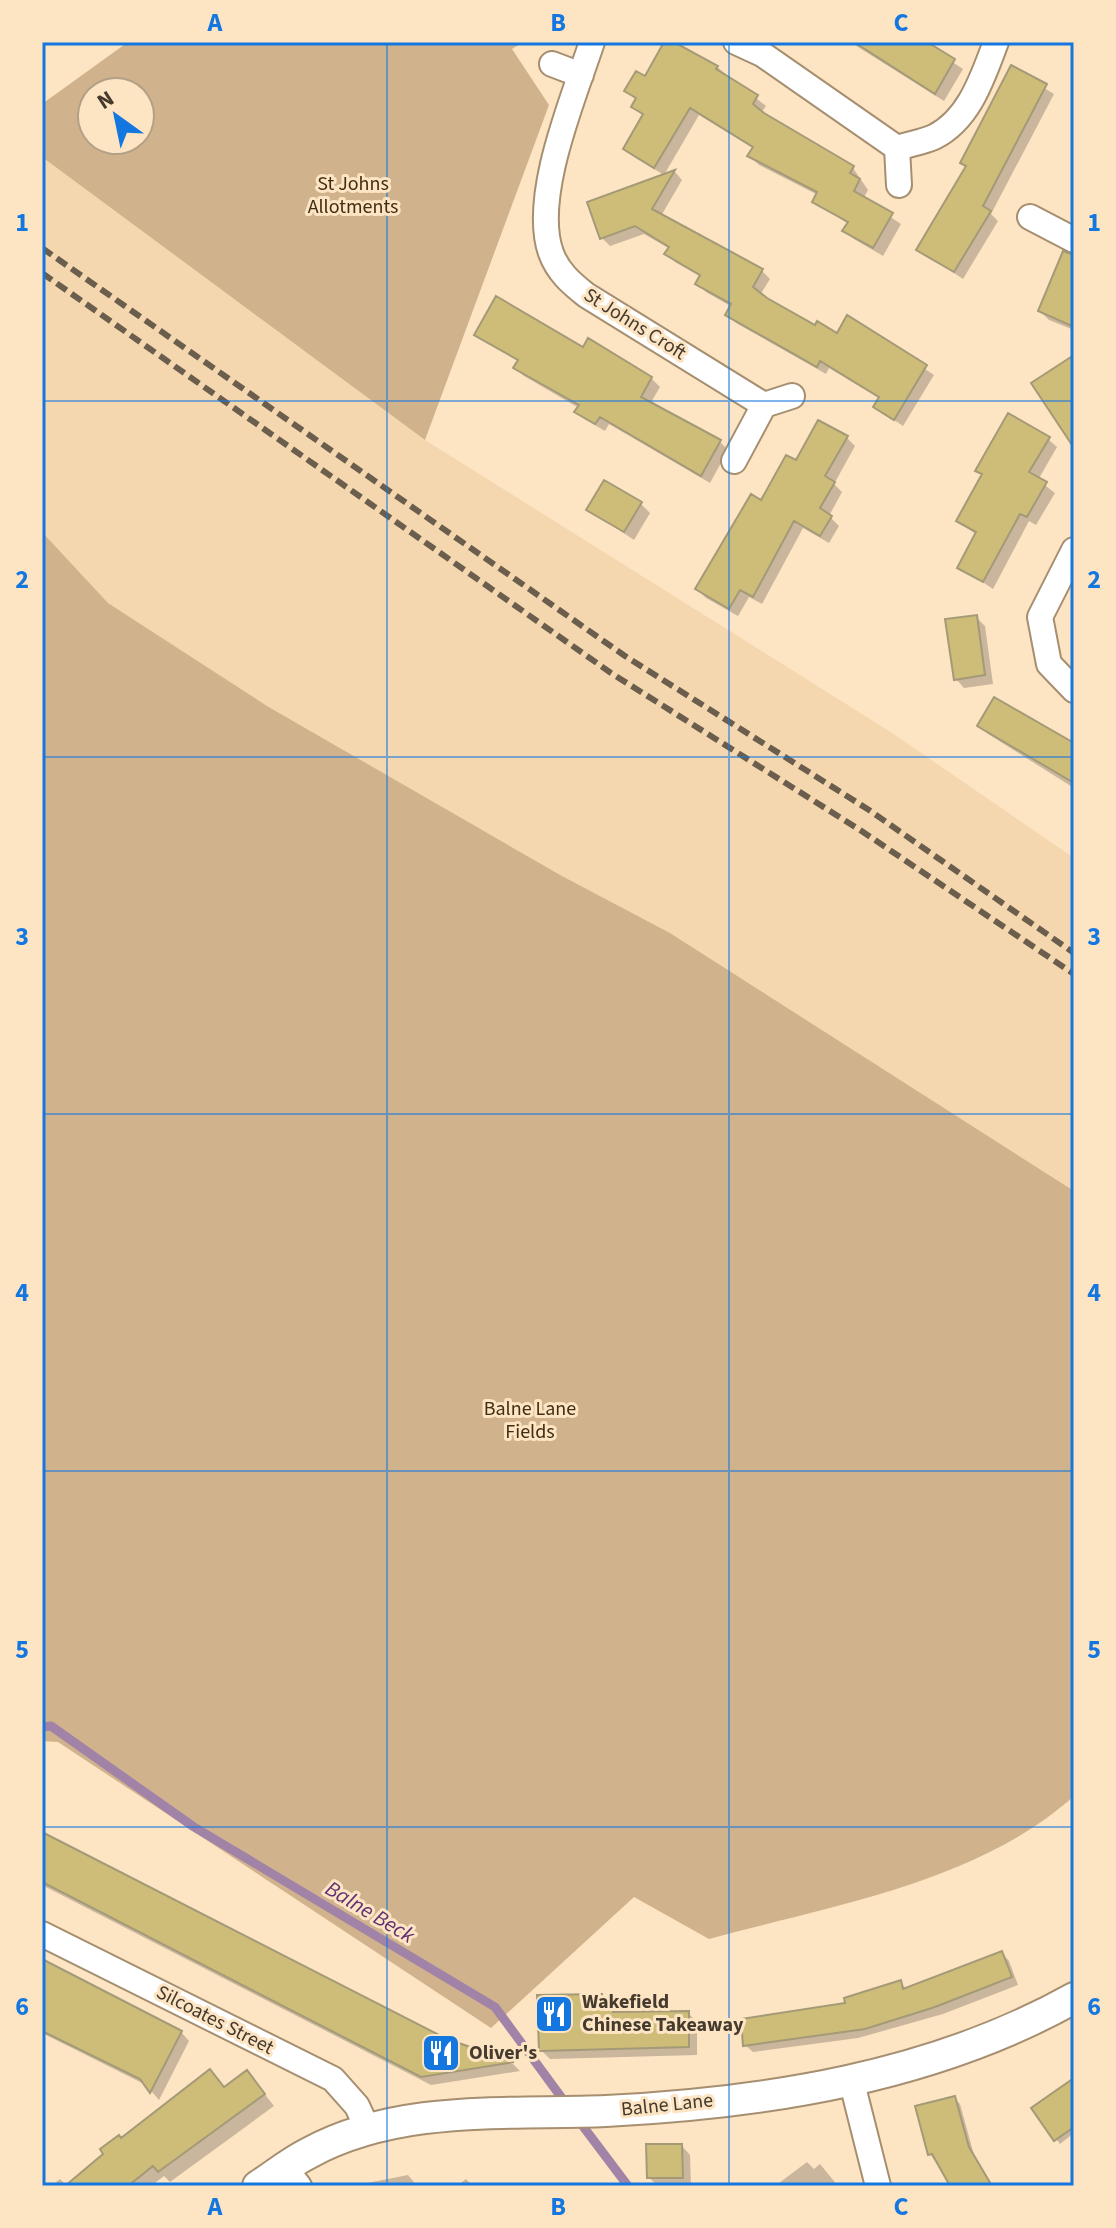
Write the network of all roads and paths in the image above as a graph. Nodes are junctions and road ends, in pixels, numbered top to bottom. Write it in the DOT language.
graph roads {
  1 [pos="592,42"];
  2 [pos="736,42"];
  3 [pos="996,42"];
  4 [pos="552,64"];
  5 [pos="581,75"];
  6 [pos="897,148"];
  7 [pos="899,185"];
  8 [pos="1030,217"];
  9 [pos="1074,240"];
  10 [pos="792,396"];
  11 [pos="764,405"];
  12 [pos="734,461"];
  13 [pos="1074,550"];
  14 [pos="1074,690"];
  15 [pos="42,1934"];
  16 [pos="1074,1998"];
  17 [pos="852,2083"];
  18 [pos="368,2130"];
  19 [pos="292,2177"];
  20 [pos="258,2186"];
  21 [pos="878,2186"];
  1 -- 5 [label="street, St Johns Croft"];
  2 -- 6 [label="street"];
  3 -- 6 [label="street"];
  4 -- 5 [label="street"];
  5 -- 11 [label="street, St Johns Croft"];
  6 -- 7 [label="street"];
  8 -- 9 [label="street"];
  10 -- 11 [label="street"];
  11 -- 12 [label="street"];
  13 -- 14 [label="street"];
  15 -- 18 [label="street, Silcoates Street"];
  16 -- 17 [label="street, Balne Lane"];
  17 -- 18 [label="street, Balne Lane"];
  17 -- 21 [label="street"];
  18 -- 19 [label="street, Balne Lane"];
  19 -- 20 [label="street, Balne Lane"];
}
